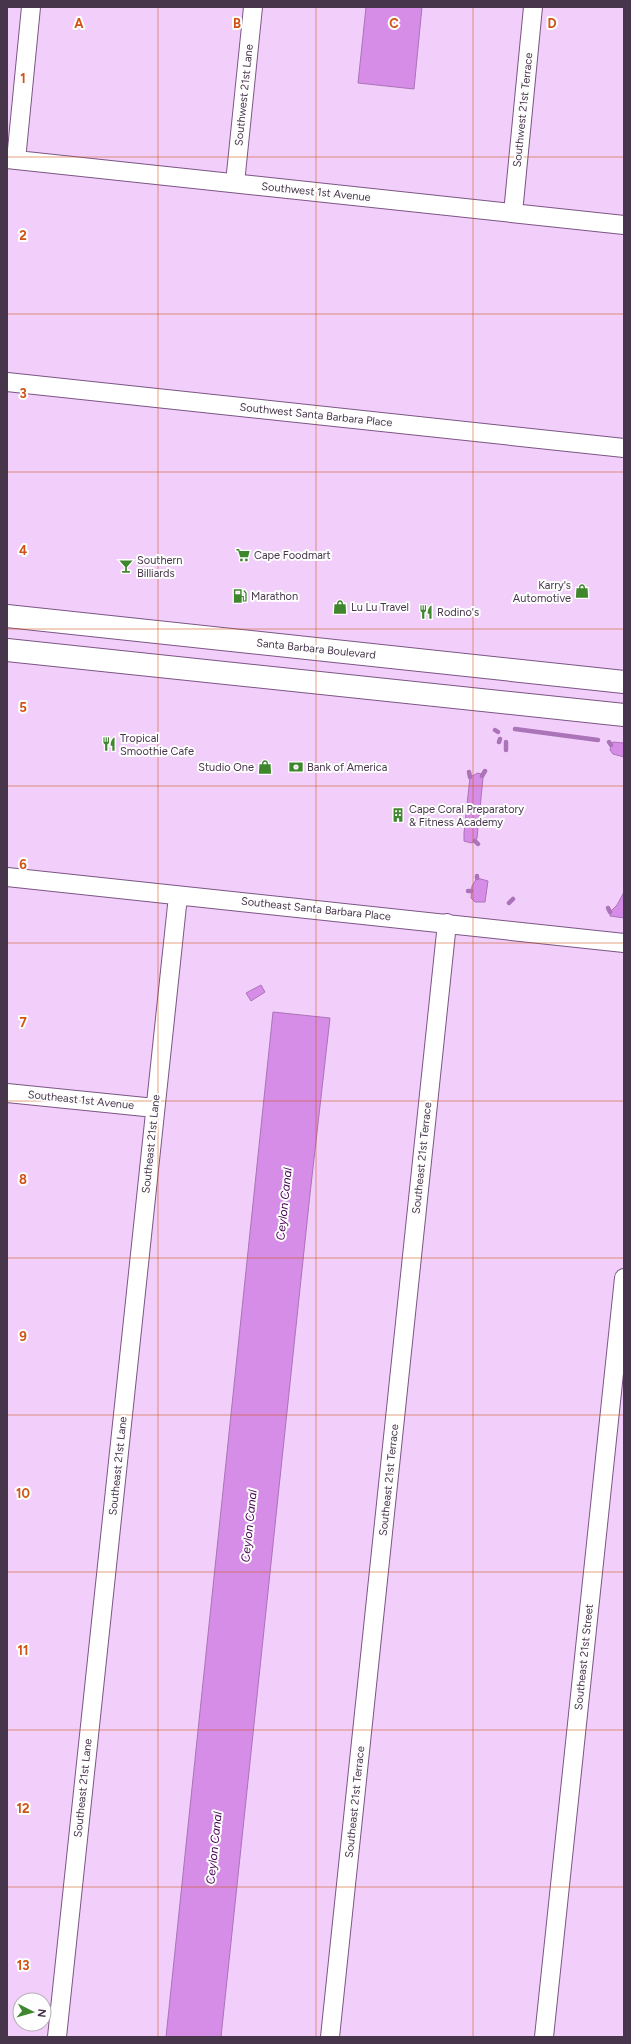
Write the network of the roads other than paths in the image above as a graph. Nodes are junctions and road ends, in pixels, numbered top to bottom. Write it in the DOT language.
graph roads {
  1 [pos="31,7"];
  2 [pos="253,7"];
  3 [pos="533,7"];
  4 [pos="12,160"];
  5 [pos="235,183"];
  6 [pos="513,213"];
  7 [pos="624,225"];
  8 [pos="7,382"];
  9 [pos="624,448"];
  10 [pos="7,616"];
  11 [pos="7,650"];
  12 [pos="624,682"];
  13 [pos="624,715"];
  14 [pos="7,877"];
  15 [pos="178,896"];
  16 [pos="447,923"];
  17 [pos="624,943"];
  18 [pos="7,1093"];
  19 [pos="155,1108"];
  20 [pos="624,1278"];
  21 [pos="57,2037"];
  22 [pos="330,2037"];
  23 [pos="544,2037"];
  1 -- 4 [label="street"];
  2 -- 5 [label="street, Southwest 21st Lane"];
  3 -- 6 [label="street, Southwest 21st Terrace"];
  4 -- 5 [label="street, Southwest 1st Avenue"];
  5 -- 6 [label="street, Southwest 1st Avenue"];
  6 -- 7 [label="street, Southwest 1st Avenue"];
  8 -- 9 [label="street, Southwest Santa Barbara Place"];
  10 -- 12 [label="main road, Santa Barbara Boulevard"];
  11 -- 13 [label="main road"];
  14 -- 15 [label="street, Southeast Santa Barbara Place"];
  15 -- 16 [label="street, Southeast Santa Barbara Place"];
  15 -- 19 [label="street, Southeast 21st Lane"];
  16 -- 17 [label="street, Southeast Santa Barbara Place"];
  16 -- 22 [label="street, Southeast 21st Terrace"];
  18 -- 19 [label="street, Southeast 1st Avenue"];
  19 -- 21 [label="street, Southeast 21st Lane"];
  20 -- 23 [label="street, Southeast 21st Street"];
}
